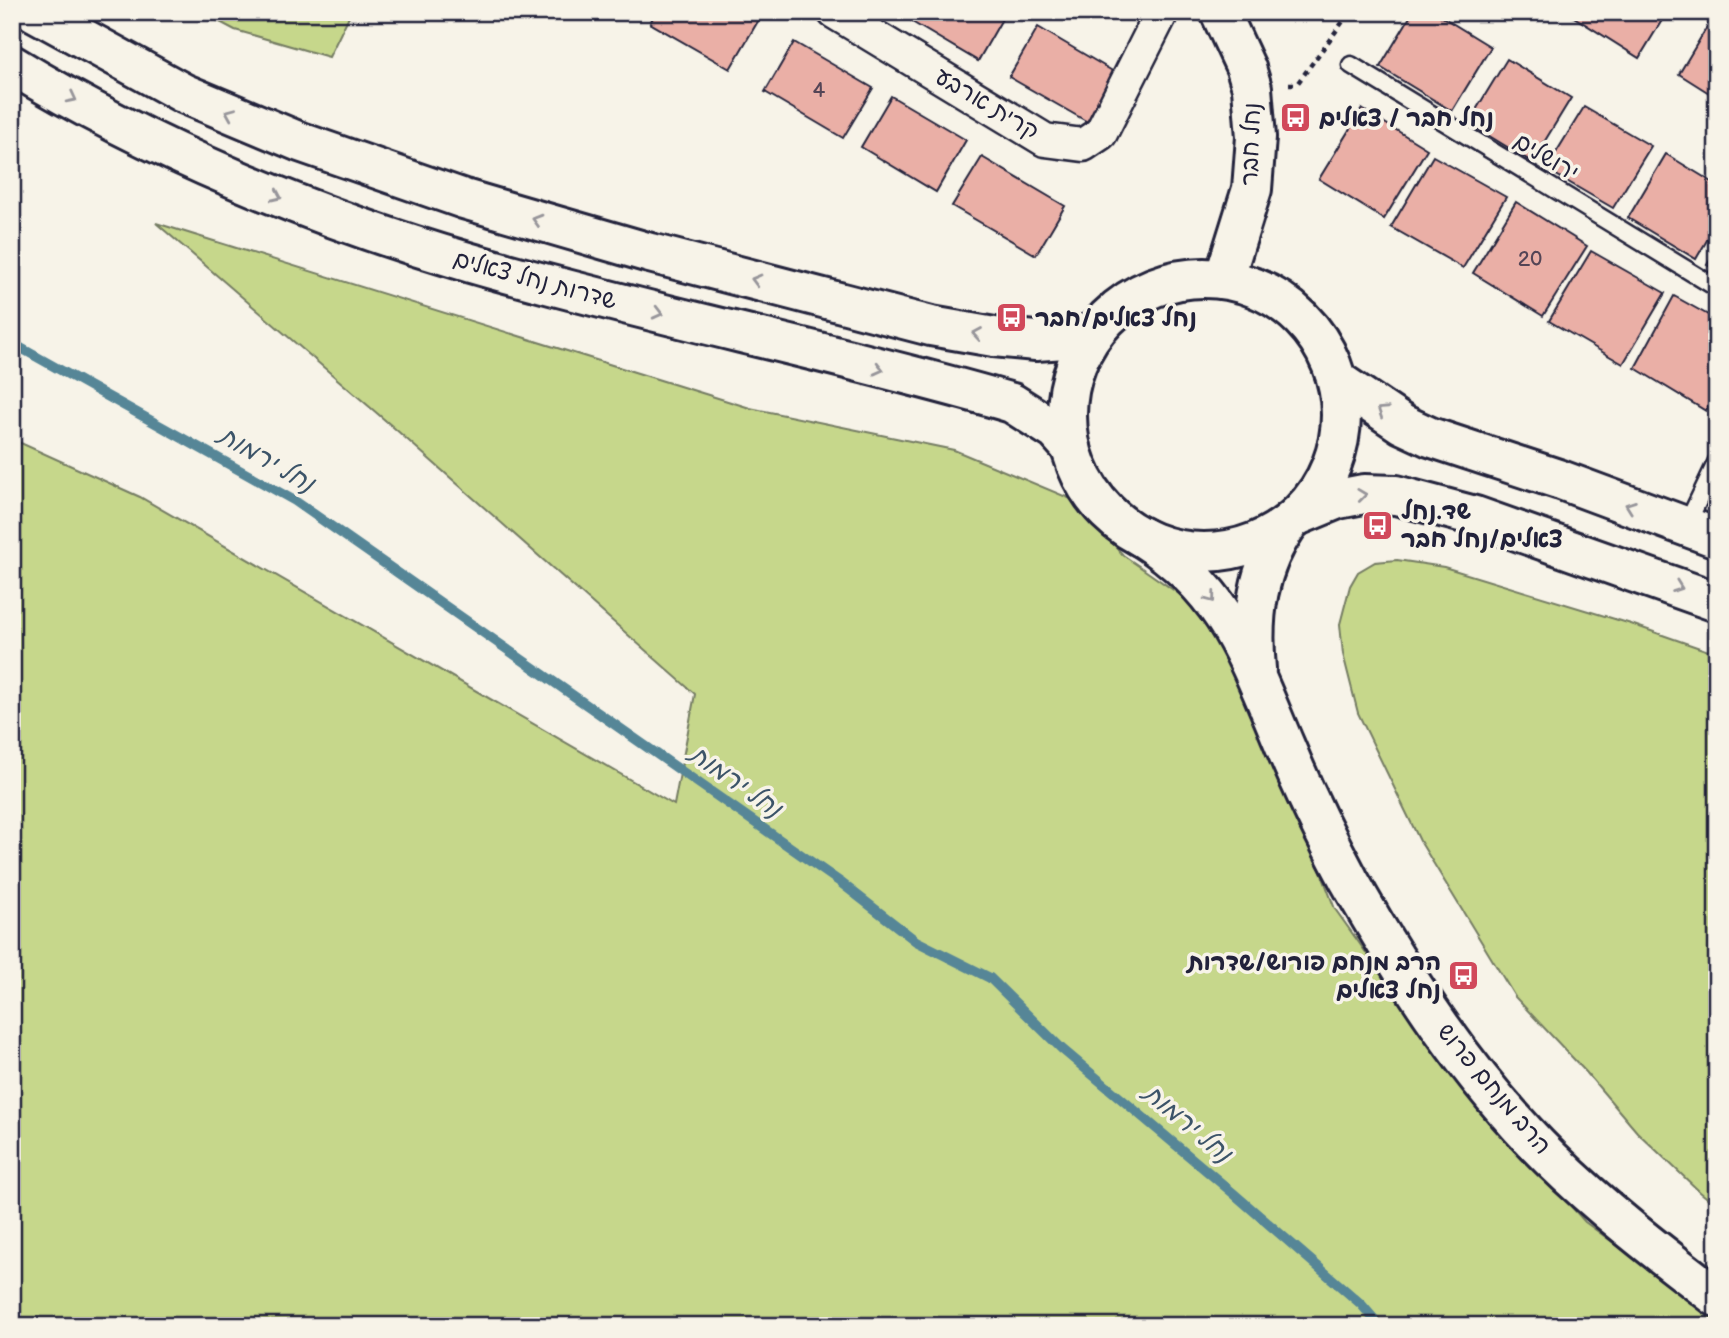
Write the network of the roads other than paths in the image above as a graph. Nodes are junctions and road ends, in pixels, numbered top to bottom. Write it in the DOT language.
graph roads {
  1 [pos="35,12"];
  2 [pos="834,12"];
  3 [pos="1162,12"];
  4 [pos="1220,12"];
  5 [pos="12,65"];
  6 [pos="1351,65"];
  7 [pos="1224,279"];
  8 [pos="1717,288"];
  9 [pos="1093,333"];
  10 [pos="1338,380"];
  11 [pos="1071,448"];
  12 [pos="1717,461"];
  13 [pos="1293,520"];
  14 [pos="1702,532"];
  15 [pos="1142,537"];
  16 [pos="1717,602"];
  17 [pos="1258,681"];
  18 [pos="1717,1297"];
  9 -- 1 [label="main road, one-way"];
  2 -- 3 [label="street, קרית ארבע"];
  4 -- 7 [label="main road, נחל חבר"];
  5 -- 11 [label="main road, שדרות נחל צאלים, one-way"];
  6 -- 8 [label="lane, ירושלים"];
  7 -- 9 [label="main road"];
  7 -- 10 [label="main road"];
  9 -- 11 [label="main road"];
  10 -- 13 [label="main road"];
  14 -- 10 [label="main road, one-way"];
  11 -- 15 [label="main road, הרב מנחם פרוש"];
  12 -- 14 [label="lane"];
  13 -- 15 [label="main road"];
  13 -- 16 [label="main road, one-way"];
  13 -- 17 [label="main road, הרב מנחם פרוש"];
  15 -- 17 [label="main road, הרב מנחם פרוש, one-way"];
  17 -- 18 [label="main road, הרב מנחם פרוש"];
}
